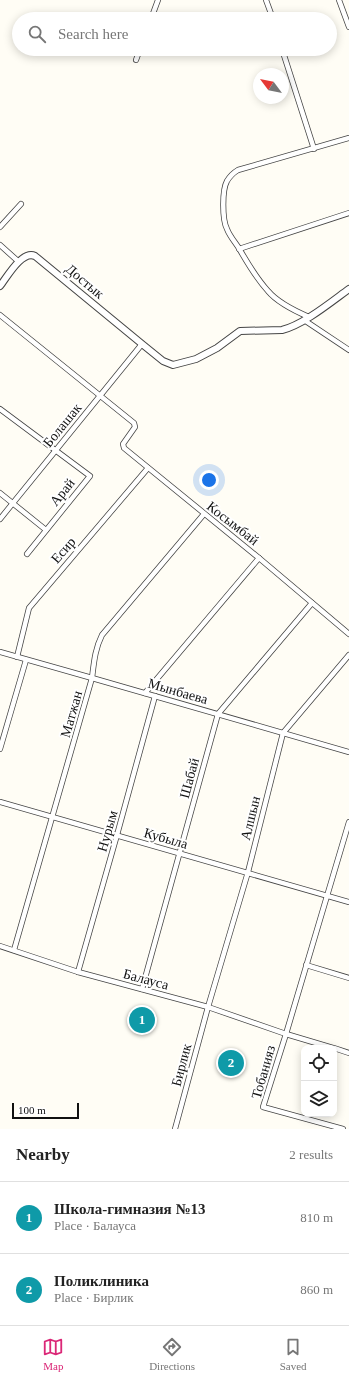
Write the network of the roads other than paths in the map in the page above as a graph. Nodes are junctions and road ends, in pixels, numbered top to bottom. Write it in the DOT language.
graph roads {
  1 [pos="158,0"];
  2 [pos="266,0"];
  3 [pos="339,0"];
  4 [pos="154,12"];
  5 [pos="270,12"];
  6 [pos="349,27"];
  7 [pos="137,56"];
  8 [pos="284,56"];
  9 [pos="136,60"];
  10 [pos="349,138"];
  11 [pos="314,149"];
  12 [pos="21,204"];
  13 [pos="349,213"];
  14 [pos="0,227"];
  15 [pos="0,245"];
  16 [pos="239,249"];
  17 [pos="19,262"];
  18 [pos="0,286"];
  19 [pos="349,289"];
  20 [pos="0,315"];
  21 [pos="307,318"];
  22 [pos="142,344"];
  23 [pos="349,350"];
  24 [pos="100,395"];
  25 [pos="0,409"];
  26 [pos="56,451"];
  27 [pos="148,468"];
  28 [pos="0,493"];
  29 [pos="13,504"];
  30 [pos="204,514"];
  31 [pos="0,519"];
  32 [pos="46,530"];
  33 [pos="27,554"];
  34 [pos="259,558"];
  35 [pos="312,603"];
  36 [pos="349,634"];
  37 [pos="0,652"];
  38 [pos="349,655"];
  39 [pos="17,657"];
  40 [pos="26,660"];
  41 [pos="92,678"];
  42 [pos="145,693"];
  43 [pos="155,696"];
  44 [pos="218,714"];
  45 [pos="283,733"];
  46 [pos="0,749"];
  47 [pos="349,752"];
  48 [pos="0,802"];
  49 [pos="52,817"];
  50 [pos="349,822"];
  51 [pos="348,830"];
  52 [pos="117,835"];
  53 [pos="180,853"];
  54 [pos="248,872"];
  55 [pos="326,895"];
  56 [pos="349,902"];
  57 [pos="0,946"];
  58 [pos="14,950"];
  59 [pos="306,965"];
  60 [pos="78,972"];
  61 [pos="349,978"];
  62 [pos="142,989"];
  63 [pos="208,1006"];
  64 [pos="286,1034"];
  65 [pos="323,1045"];
  66 [pos="337,1049"];
  67 [pos="349,1053"];
  68 [pos="175,1129"];
  69 [pos="343,1129"];
  1 -- 4 [label="street"];
  2 -- 5 [label="street"];
  3 -- 6 [label="street"];
  7 -- 9 [label="street"];
  8 -- 11 [label="street"];
  10 -- 11 [label="street"];
  11 -- 16 [label="street"];
  12 -- 14 [label="street"];
  13 -- 16 [label="street"];
  15 -- 17 [label="street"];
  16 -- 21 [label="street"];
  17 -- 18 [label="street"];
  17 -- 22 [label="street, Достык"];
  19 -- 21 [label="street, Достык"];
  20 -- 24 [label="street"];
  21 -- 22 [label="street, Достык"];
  21 -- 23 [label="street"];
  22 -- 24 [label="street, Болашак"];
  24 -- 26 [label="street, Болашак"];
  24 -- 27 [label="street, Косымбай"];
  25 -- 26 [label="street, Арай"];
  26 -- 29 [label="street, Болашак"];
  26 -- 32 [label="street, Арай"];
  27 -- 30 [label="street, Косымбай"];
  27 -- 39 [label="street, Есир"];
  28 -- 29 [label="street"];
  29 -- 31 [label="street, Болашак"];
  29 -- 32 [label="street"];
  30 -- 34 [label="street, Косымбай"];
  30 -- 41 [label="street, Матжан"];
  32 -- 33 [label="street, Арай"];
  34 -- 35 [label="street, Косымбай"];
  34 -- 42 [label="street"];
  35 -- 36 [label="street, Косымбай"];
  35 -- 44 [label="street, Шабай"];
  37 -- 39 [label="street, Мынбаева"];
  38 -- 45 [label="street, Алшын"];
  39 -- 40 [label="street, Мынбаева"];
  40 -- 41 [label="street, Мынбаева"];
  40 -- 46 [label="street"];
  41 -- 42 [label="street, Мынбаева"];
  41 -- 49 [label="street, Матжан"];
  42 -- 43 [label="street, Мынбаева"];
  43 -- 44 [label="street, Мынбаева"];
  43 -- 52 [label="street, Нурым"];
  44 -- 45 [label="street, Мынбаева"];
  44 -- 53 [label="street, Шабай"];
  45 -- 47 [label="street, Мынбаева"];
  45 -- 54 [label="street, Алшын"];
  48 -- 49 [label="street, Кубыла"];
  49 -- 52 [label="street, Кубыла"];
  49 -- 58 [label="street, Матжан"];
  50 -- 51 [label="street"];
  51 -- 55 [label="street"];
  52 -- 53 [label="street, Кубыла"];
  52 -- 60 [label="street, Нурым"];
  53 -- 54 [label="street, Кубыла"];
  53 -- 62 [label="street, Шабай"];
  54 -- 55 [label="street, Кубыла"];
  54 -- 63 [label="street, Алшын"];
  55 -- 56 [label="street, Кубыла"];
  55 -- 59 [label="street"];
  57 -- 58 [label="street, Балауса"];
  58 -- 60 [label="street, Балауса"];
  59 -- 61 [label="street"];
  59 -- 64 [label="street"];
  60 -- 62 [label="street, Балауса"];
  62 -- 63 [label="street, Балауса"];
  63 -- 64 [label="street, Балауса"];
  63 -- 68 [label="street, Бирлик"];
  64 -- 65 [label="street, Балауса"];
  64 -- 69 [label="street, Тобанияз"];
  66 -- 67 [label="street, Балауса"];
}
